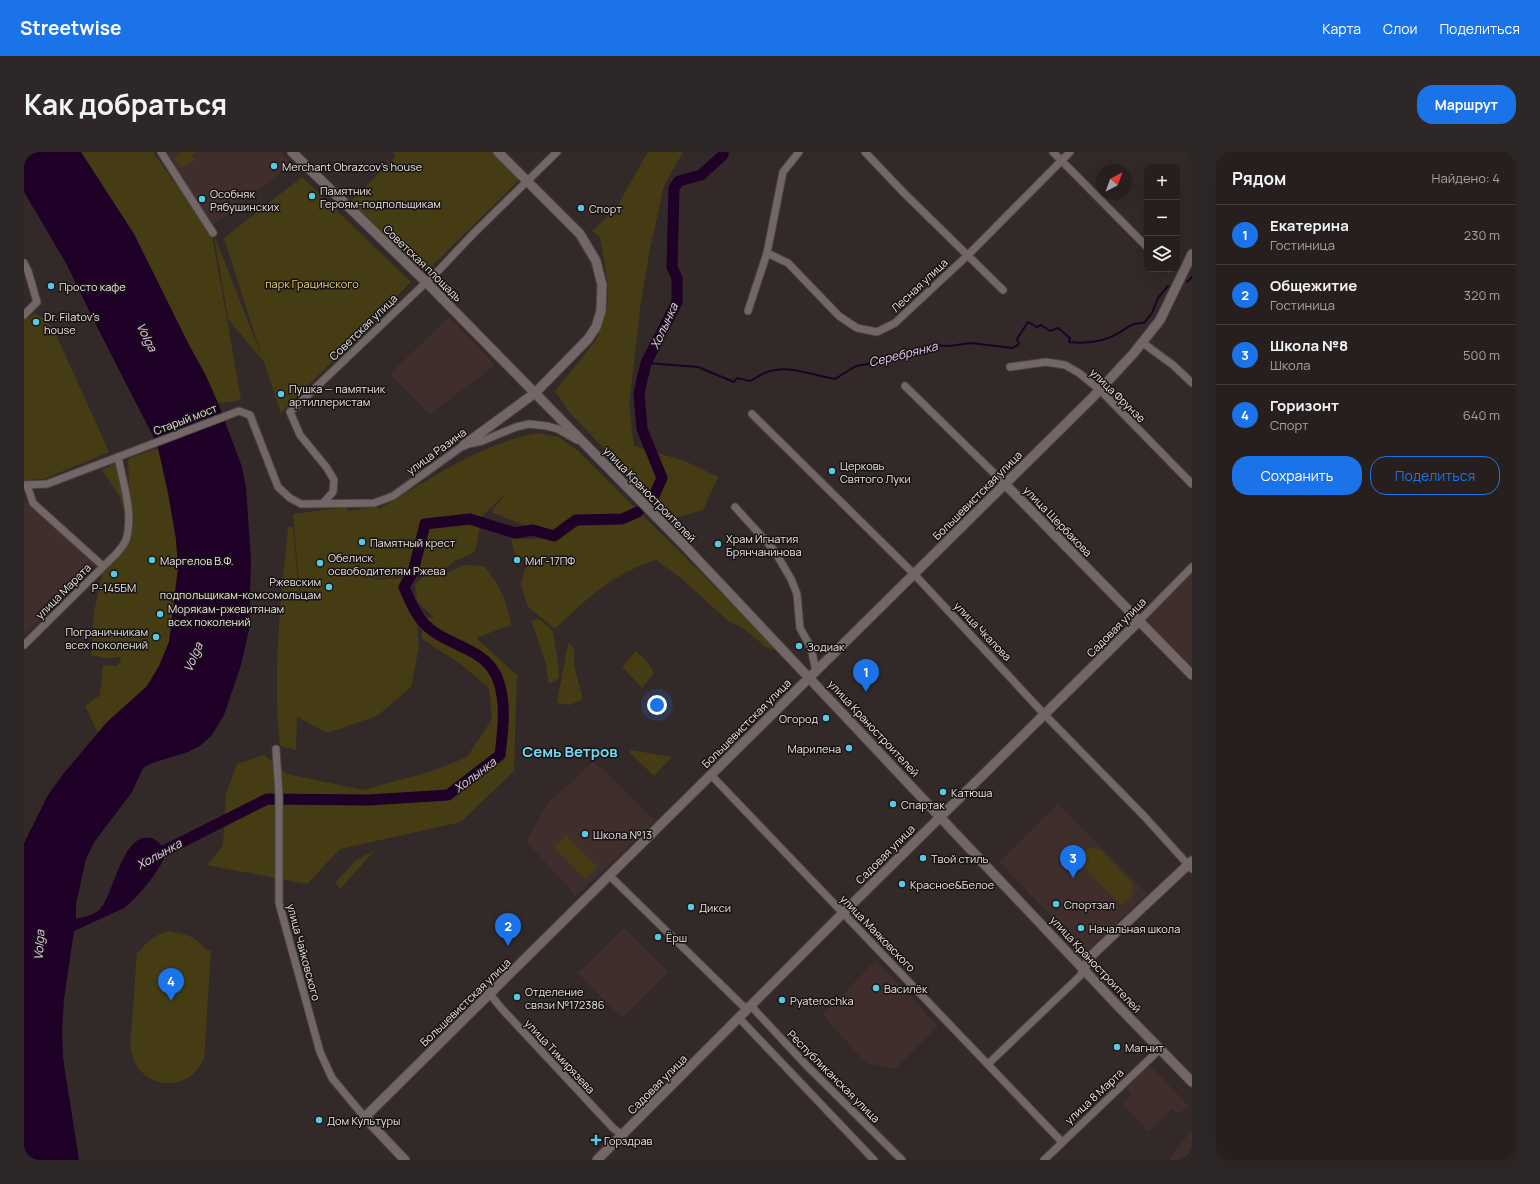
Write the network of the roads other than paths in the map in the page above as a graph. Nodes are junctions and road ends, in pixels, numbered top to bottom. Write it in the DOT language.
graph roads {
  1 [pos="161,152"];
  2 [pos="292,152"];
  3 [pos="498,152"];
  4 [pos="557,152"];
  5 [pos="799,152"];
  6 [pos="865,152"];
  7 [pos="1053,152"];
  8 [pos="1070,152"];
  9 [pos="1062,160"];
  10 [pos="527,181"];
  11 [pos="213,233"];
  12 [pos="1144,244"];
  13 [pos="768,253"];
  14 [pos="1192,254"];
  15 [pos="968,255"];
  16 [pos="24,263"];
  17 [pos="426,282"];
  18 [pos="1003,290"];
  19 [pos="748,311"];
  20 [pos="24,315"];
  21 [pos="1143,343"];
  22 [pos="1010,367"];
  23 [pos="1192,383"];
  24 [pos="905,386"];
  25 [pos="1100,390"];
  26 [pos="535,393"];
  27 [pos="239,411"];
  28 [pos="752,414"];
  29 [pos="464,445"];
  30 [pos="591,451"];
  31 [pos="118,457"];
  32 [pos="1005,484"];
  33 [pos="1192,484"];
  34 [pos="25,485"];
  35 [pos="323,503"];
  36 [pos="735,507"];
  37 [pos="103,566"];
  38 [pos="1192,567"];
  39 [pos="914,574"];
  40 [pos="1138,622"];
  41 [pos="24,645"];
  42 [pos="816,671"];
  43 [pos="1192,675"];
  44 [pos="809,678"];
  45 [pos="1045,715"];
  46 [pos="276,749"];
  47 [pos="711,775"];
  48 [pos="940,817"];
  49 [pos="1191,865"];
  50 [pos="610,876"];
  51 [pos="843,913"];
  52 [pos="1084,968"];
  53 [pos="487,991"];
  54 [pos="749,1008"];
  55 [pos="739,1018"];
  56 [pos="1161,1048"];
  57 [pos="988,1064"];
  58 [pos="1192,1082"];
  59 [pos="367,1120"];
  60 [pos="622,1135"];
  61 [pos="1062,1142"];
  62 [pos="405,1160"];
  63 [pos="597,1160"];
  64 [pos="874,1160"];
  65 [pos="902,1160"];
  66 [pos="1044,1160"];
  1 -- 11 [label="street"];
  2 -- 17 [label="street, Советская площадь"];
  3 -- 10 [label="street"];
  4 -- 10 [label="street, Советская улица"];
  5 -- 13 [label="street"];
  6 -- 15 [label="street"];
  7 -- 9 [label="street"];
  8 -- 9 [label="street, Лесная улица"];
  9 -- 12 [label="street"];
  9 -- 15 [label="street, Лесная улица"];
  10 -- 17 [label="street, Советская улица"];
  10 -- 26 [label="street, улица Разина"];
  13 -- 15 [label="street, Лесная улица"];
  13 -- 19 [label="street"];
  14 -- 21 [label="street, Большевистская улица"];
  15 -- 18 [label="street"];
  16 -- 20 [label="street"];
  17 -- 26 [label="street, Советская площадь"];
  17 -- 35 [label="street, Советская улица"];
  21 -- 23 [label="street"];
  21 -- 25 [label="street, Большевистская улица"];
  22 -- 25 [label="street, улица Фрунзе"];
  24 -- 32 [label="street, улица Щербакова"];
  25 -- 32 [label="street, Большевистская улица"];
  25 -- 33 [label="street, улица Фрунзе"];
  26 -- 29 [label="street, улица Разина"];
  26 -- 30 [label="street, улица Краностроителей"];
  27 -- 31 [label="street, Старый мост"];
  27 -- 35 [label="street, улица Разина"];
  28 -- 39 [label="street, улица Чкалова"];
  29 -- 30 [label="street"];
  29 -- 35 [label="street, улица Разина"];
  30 -- 44 [label="street, улица Краностроителей"];
  31 -- 34 [label="street, Старый мост"];
  31 -- 37 [label="street, улица Марата"];
  32 -- 39 [label="street, Большевистская улица"];
  32 -- 40 [label="street, улица Щербакова"];
  34 -- 37 [label="street"];
  36 -- 42 [label="street"];
  37 -- 41 [label="street, улица Марата"];
  38 -- 40 [label="street, Садовая улица"];
  39 -- 42 [label="street, Большевистская улица"];
  39 -- 45 [label="street, улица Чкалова"];
  40 -- 43 [label="street, улица Щербакова"];
  40 -- 45 [label="street, Садовая улица"];
  42 -- 44 [label="street, Большевистская улица"];
  44 -- 47 [label="street, Большевистская улица"];
  44 -- 48 [label="street, улица Краностроителей"];
  45 -- 48 [label="street, Садовая улица"];
  45 -- 49 [label="street, улица Чкалова"];
  46 -- 59 [label="street, улица Чайковского"];
  47 -- 50 [label="street, Большевистская улица"];
  47 -- 51 [label="street, улица Маяковского"];
  48 -- 51 [label="street, Садовая улица"];
  48 -- 52 [label="street, улица Краностроителей"];
  49 -- 52 [label="street"];
  50 -- 53 [label="street, Большевистская улица"];
  50 -- 54 [label="street, Республиканская улица"];
  51 -- 54 [label="street, Садовая улица"];
  51 -- 57 [label="street, улица Маяковского"];
  52 -- 56 [label="street, улица Краностроителей"];
  52 -- 57 [label="street"];
  53 -- 59 [label="street, Большевистская улица"];
  53 -- 60 [label="street, улица Тимирязева"];
  54 -- 55 [label="street, Садовая улица"];
  54 -- 65 [label="street, Республиканская улица"];
  55 -- 60 [label="street, Садовая улица"];
  55 -- 64 [label="street"];
  56 -- 58 [label="street, улица Краностроителей"];
  56 -- 61 [label="street, улица 8 Марта"];
  57 -- 61 [label="street, улица Маяковского"];
  59 -- 62 [label="street"];
  60 -- 63 [label="street, Садовая улица"];
  61 -- 66 [label="street, улица 8 Марта"];
}
